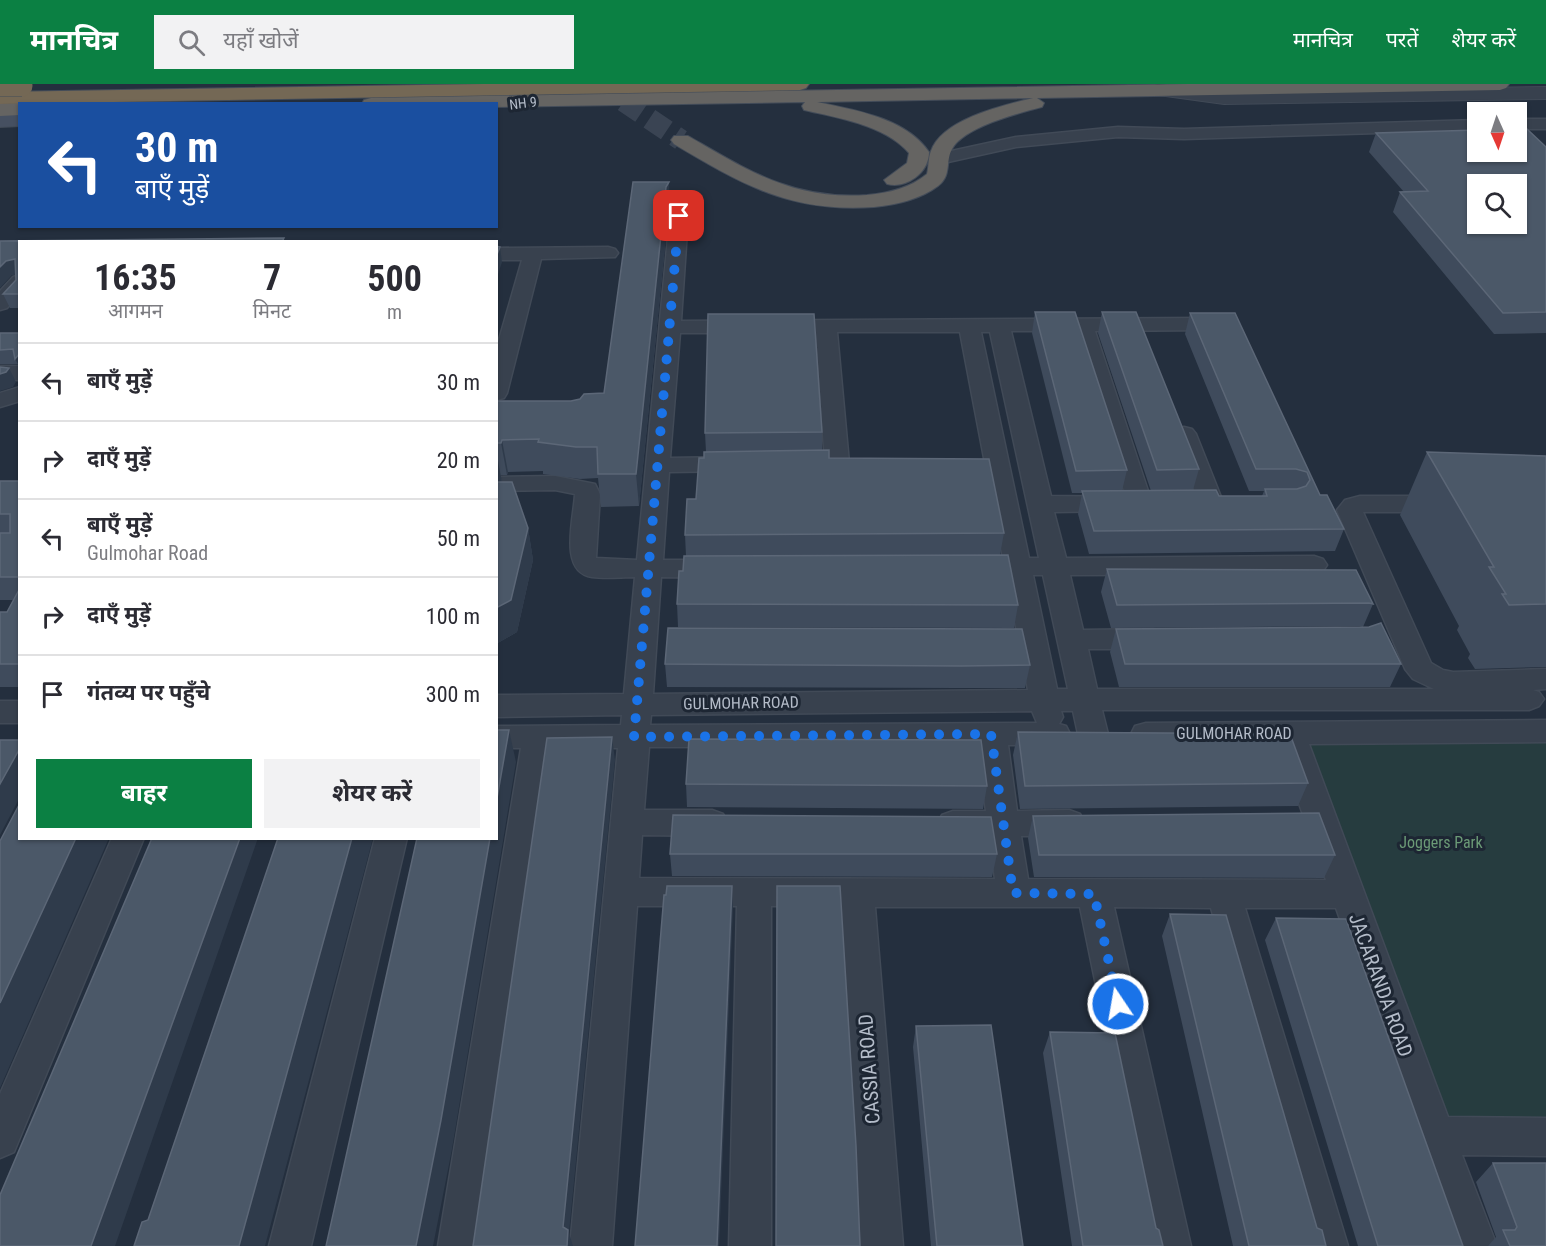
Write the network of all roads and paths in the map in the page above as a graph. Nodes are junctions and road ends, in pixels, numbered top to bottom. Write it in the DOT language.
graph roads {
  1 [pos="159,84"];
  2 [pos="800,84"];
  3 [pos="1500,84"];
  4 [pos="1156,90"];
  5 [pos="1089,91"];
  6 [pos="1546,93"];
  7 [pos="8,96"];
  8 [pos="767,96"];
  9 [pos="550,100"];
  10 [pos="466,102"];
  11 [pos="498,106"];
  12 [pos="1527,116"];
  13 [pos="1546,116"];
  14 [pos="1467,117"];
  15 [pos="18,120"];
  16 [pos="0,121"];
  17 [pos="1527,124"];
  18 [pos="1546,124"];
  19 [pos="1467,125"];
  20 [pos="1118,132"];
  21 [pos="705,134"];
  22 [pos="951,138"];
  23 [pos="681,140"];
  24 [pos="990,146"];
  25 [pos="939,159"];
  26 [pos="679,216"];
  27 [pos="608,253"];
  28 [pos="498,254"];
  29 [pos="533,254"];
  30 [pos="1141,324"];
  31 [pos="1210,324"];
  32 [pos="969,325"];
  33 [pos="999,325"];
  34 [pos="1082,325"];
  35 [pos="826,326"];
  36 [pos="670,327"];
  37 [pos="1149,346"];
  38 [pos="0,373"];
  39 [pos="18,374"];
  40 [pos="498,385"];
  41 [pos="18,395"];
  42 [pos="0,400"];
  43 [pos="1176,413"];
  44 [pos="836,463"];
  45 [pos="753,464"];
  46 [pos="658,465"];
  47 [pos="498,484"];
  48 [pos="1187,502"];
  49 [pos="1040,504"];
  50 [pos="1466,504"];
  51 [pos="1314,565"];
  52 [pos="1018,567"];
  53 [pos="1054,567"];
  54 [pos="946,568"];
  55 [pos="744,569"];
  56 [pos="649,570"];
  57 [pos="1175,639"];
  58 [pos="1071,640"];
  59 [pos="1540,689"];
  60 [pos="1044,700"];
  61 [pos="1085,700"];
  62 [pos="498,706"];
  63 [pos="0,712"];
  64 [pos="18,712"];
  65 [pos="636,721"];
  66 [pos="1546,729"];
  67 [pos="1290,733"];
  68 [pos="991,734"];
  69 [pos="1051,734"];
  70 [pos="1093,734"];
  71 [pos="498,737"];
  72 [pos="538,737"];
  73 [pos="1286,820"];
  74 [pos="1321,820"];
  75 [pos="627,822"];
  76 [pos="745,823"];
  77 [pos="1097,823"];
  78 [pos="921,824"];
  79 [pos="1003,824"];
  80 [pos="127,840"];
  81 [pos="391,840"];
  82 [pos="621,892"];
  83 [pos="754,893"];
  84 [pos="857,893"];
  85 [pos="1013,893"];
  86 [pos="1094,894"];
  87 [pos="1224,894"];
  88 [pos="1348,894"];
  89 [pos="1436,1137"];
  90 [pos="1546,1137"];
  91 [pos="0,1139"];
  92 [pos="290,1246"];
  93 [pos="459,1246"];
  94 [pos="591,1246"];
  95 [pos="750,1246"];
  96 [pos="882,1246"];
  97 [pos="1170,1246"];
  98 [pos="1327,1246"];
  99 [pos="1476,1246"];
  1 -- 7 [label="highway"];
  2 -- 7 [label="highway"];
  3 -- 4 [label="highway"];
  4 -- 5 [label="highway"];
  4 -- 6 [label="street"];
  5 -- 8 [label="highway"];
  5 -- 22 [label="highway"];
  8 -- 9 [label="highway"];
  8 -- 21 [label="highway"];
  9 -- 10 [label="highway"];
  9 -- 11 [label="main road, NH 9"];
  12 -- 13 [label="street"];
  14 -- 20 [label="street"];
  15 -- 16 [label="main road"];
  17 -- 18 [label="street"];
  19 -- 20 [label="street"];
  20 -- 24 [label="street"];
  22 -- 24 [label="street"];
  22 -- 25 [label="highway"];
  23 -- 25 [label="highway"];
  24 -- 25 [label="street"];
  26 -- 36 [label="street"];
  27 -- 29 [label="street"];
  28 -- 29 [label="street"];
  29 -- 40 [label="street"];
  30 -- 31 [label="street"];
  30 -- 34 [label="street"];
  30 -- 37 [label="street"];
  32 -- 33 [label="street"];
  32 -- 35 [label="street"];
  32 -- 52 [label="street"];
  33 -- 34 [label="street"];
  33 -- 49 [label="street"];
  34 -- 48 [label="street"];
  35 -- 36 [label="street"];
  35 -- 44 [label="street"];
  36 -- 46 [label="street"];
  38 -- 39 [label="street"];
  41 -- 42 [label="street"];
  43 -- 48 [label="street"];
  45 -- 46 [label="street"];
  46 -- 56 [label="street"];
  47 -- 56 [label="street"];
  48 -- 49 [label="street"];
  49 -- 53 [label="street"];
  50 -- 59 [label="street"];
  51 -- 53 [label="street"];
  52 -- 53 [label="street"];
  52 -- 54 [label="street"];
  52 -- 60 [label="street"];
  53 -- 58 [label="street"];
  55 -- 56 [label="street"];
  56 -- 65 [label="street"];
  57 -- 58 [label="street"];
  58 -- 61 [label="street"];
  59 -- 61 [label="street, GULMOHAR ROAD"];
  59 -- 66 [label="street"];
  60 -- 61 [label="street, GULMOHAR ROAD"];
  60 -- 65 [label="street, GULMOHAR ROAD"];
  60 -- 69 [label="street"];
  61 -- 70 [label="street"];
  62 -- 65 [label="street"];
  63 -- 64 [label="street"];
  65 -- 68 [label="street, GULMOHAR ROAD"];
  65 -- 72 [label="street"];
  65 -- 75 [label="street"];
  66 -- 67 [label="street, GULMOHAR ROAD"];
  67 -- 70 [label="street, GULMOHAR ROAD"];
  67 -- 74 [label="street"];
  68 -- 69 [label="street, GULMOHAR ROAD"];
  68 -- 79 [label="street"];
  69 -- 70 [label="street, GULMOHAR ROAD"];
  71 -- 72 [label="street"];
  72 -- 93 [label="street"];
  73 -- 74 [label="street"];
  74 -- 88 [label="street"];
  75 -- 76 [label="street"];
  75 -- 82 [label="street"];
  77 -- 79 [label="street"];
  78 -- 79 [label="street"];
  79 -- 85 [label="street"];
  80 -- 91 [label="street"];
  81 -- 92 [label="street"];
  82 -- 83 [label="street, JACARANDA ROAD"];
  82 -- 94 [label="street"];
  83 -- 84 [label="street, JACARANDA ROAD"];
  83 -- 95 [label="street"];
  84 -- 85 [label="street, JACARANDA ROAD"];
  84 -- 96 [label="street, CASSIA ROAD"];
  85 -- 86 [label="street, JACARANDA ROAD"];
  86 -- 87 [label="street, JACARANDA ROAD"];
  86 -- 97 [label="street"];
  87 -- 88 [label="street, JACARANDA ROAD"];
  87 -- 98 [label="street"];
  88 -- 89 [label="street, JACARANDA ROAD"];
  89 -- 90 [label="street"];
  89 -- 99 [label="street, JACARANDA ROAD"];
}
